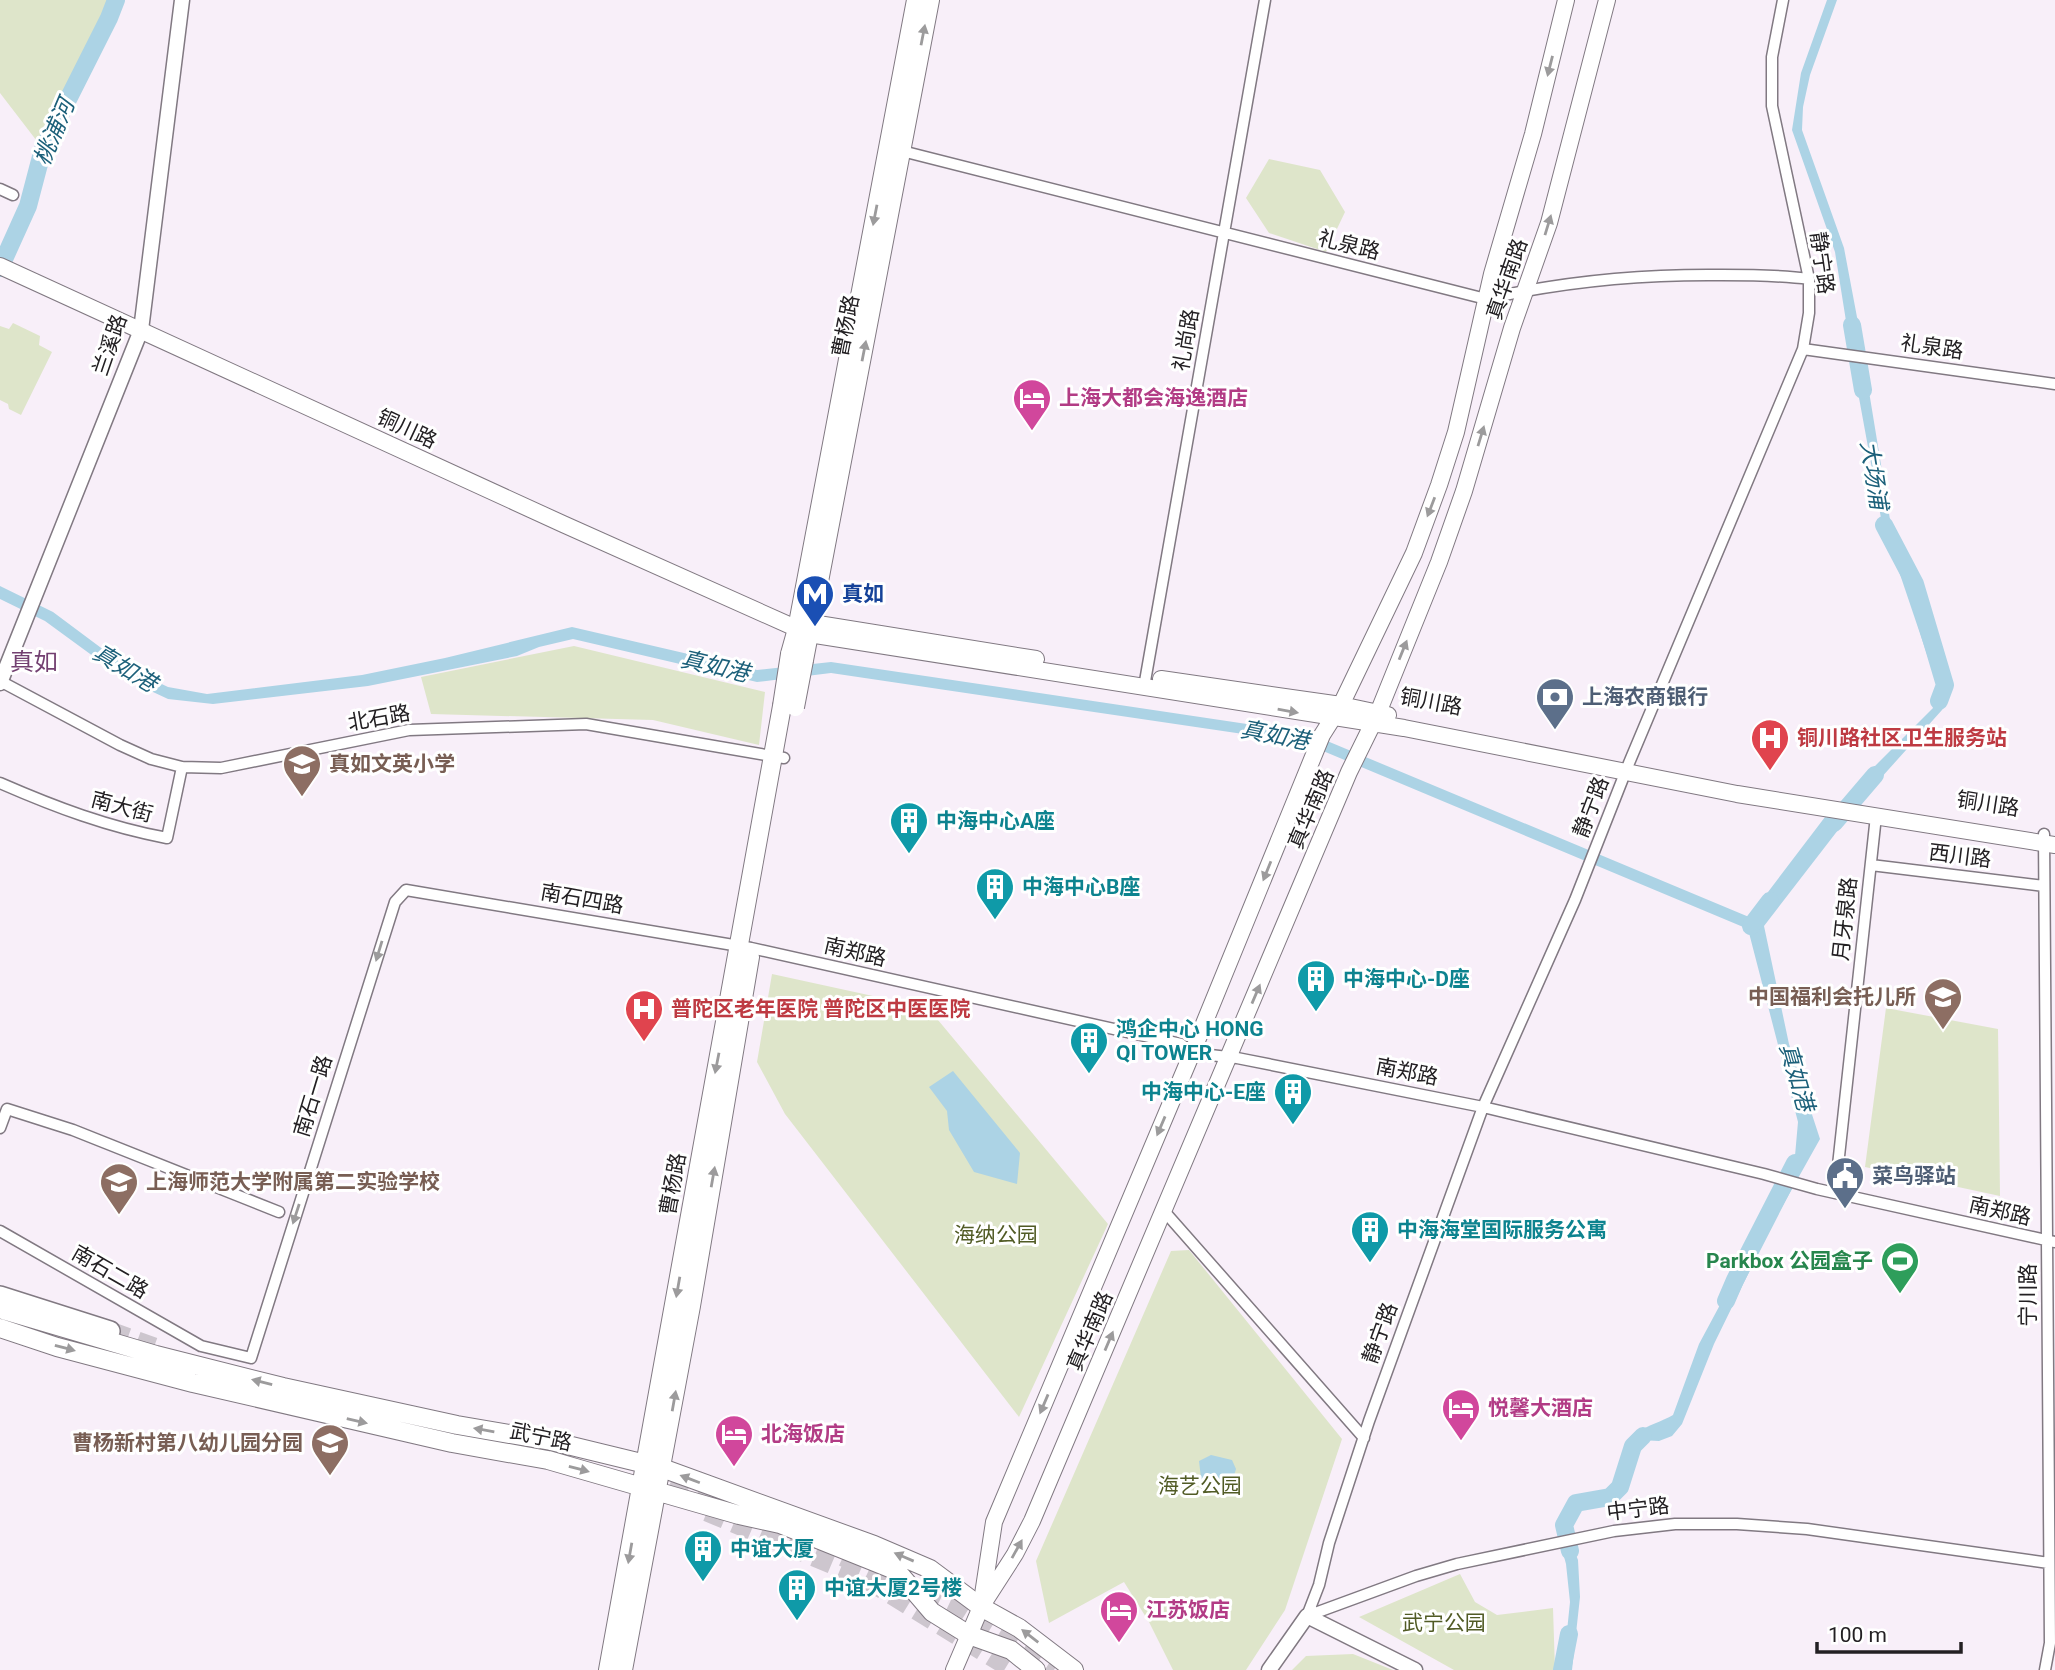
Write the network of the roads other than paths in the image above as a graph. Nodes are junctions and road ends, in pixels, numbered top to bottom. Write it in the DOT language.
graph roads {
  1 [pos="182,0"];
  2 [pos="916,0"];
  3 [pos="930,0"];
  4 [pos="1265,0"];
  5 [pos="1566,0"];
  6 [pos="1607,0"];
  7 [pos="1783,0"];
  8 [pos="895,149"];
  9 [pos="0,189"];
  10 [pos="13,195"];
  11 [pos="1224,233"];
  12 [pos="0,266"];
  13 [pos="1809,279"];
  14 [pos="1527,290"];
  15 [pos="1486,299"];
  16 [pos="141,330"];
  17 [pos="1803,349"];
  18 [pos="2055,384"];
  19 [pos="806,629"];
  20 [pos="1145,681"];
  21 [pos="0,682"];
  22 [pos="1337,712"];
  23 [pos="1375,718"];
  24 [pos="779,758"];
  25 [pos="182,767"];
  26 [pos="1627,768"];
  27 [pos="0,783"];
  28 [pos="1860,809"];
  29 [pos="1876,816"];
  30 [pos="2050,840"];
  31 [pos="1871,865"];
  32 [pos="2045,886"];
  33 [pos="406,890"];
  34 [pos="746,948"];
  35 [pos="1192,1053"];
  36 [pos="1230,1057"];
  37 [pos="1483,1107"];
  38 [pos="0,1128"];
  39 [pos="1835,1193"];
  40 [pos="1164,1211"];
  41 [pos="279,1212"];
  42 [pos="0,1231"];
  43 [pos="2051,1241"];
  44 [pos="0,1296"];
  45 [pos="0,1309"];
  46 [pos="0,1328"];
  47 [pos="110,1331"];
  48 [pos="251,1358"];
  49 [pos="1364,1438"];
  50 [pos="654,1466"];
  51 [pos="650,1489"];
  52 [pos="2049,1563"];
  53 [pos="981,1607"];
  54 [pos="1307,1616"];
  55 [pos="969,1635"];
  56 [pos="608,1670"];
  57 [pos="623,1670"];
  58 [pos="954,1670"];
  59 [pos="1036,1670"];
  60 [pos="1074,1670"];
  61 [pos="1269,1670"];
  62 [pos="1415,1670"];
  63 [pos="2045,1670"];
  1 -- 16 [label="street, 兰溪路"];
  2 -- 8 [label="main road, 曹杨路"];
  8 -- 3 [label="main road, 曹杨路, one-way"];
  4 -- 11 [label="street, 礼尚路"];
  5 -- 15 [label="main road, 真华南路, one-way"];
  14 -- 6 [label="main road, 真华南路, one-way"];
  7 -- 13 [label="street, 静宁路"];
  8 -- 11 [label="street, 礼泉路"];
  8 -- 19 [label="main road, 曹杨路"];
  9 -- 10 [label="street"];
  11 -- 15 [label="street, 礼泉路"];
  11 -- 20 [label="street, 礼尚路"];
  12 -- 16 [label="main road, 铜川路"];
  13 -- 14 [label="street, 礼泉路"];
  13 -- 17 [label="street, 静宁路"];
  14 -- 15 [label="street, 礼泉路"];
  23 -- 14 [label="main road, 真华南路, one-way"];
  15 -- 22 [label="main road, 真华南路, one-way"];
  16 -- 19 [label="main road, 铜川路"];
  16 -- 21 [label="street, 兰溪路"];
  17 -- 18 [label="street, 礼泉路"];
  17 -- 26 [label="street, 静宁路"];
  19 -- 20 [label="main road, 铜川路"];
  19 -- 24 [label="main road, 曹杨路, bridge"];
  20 -- 22 [label="main road, 铜川路"];
  21 -- 25 [label="street, 北石路"];
  22 -- 23 [label="main road, 铜川路"];
  22 -- 35 [label="main road, 真华南路, one-way"];
  23 -- 26 [label="main road, 铜川路"];
  36 -- 23 [label="main road, 真华南路, one-way"];
  24 -- 25 [label="street, 北石路"];
  24 -- 34 [label="main road, 曹杨路"];
  25 -- 27 [label="street, 南大街"];
  26 -- 28 [label="main road, 铜川路"];
  26 -- 37 [label="street, 静宁路"];
  28 -- 29 [label="main road, 铜川路"];
  28 -- 30 [label="main road, 铜川路"];
  29 -- 30 [label="main road, 铜川路"];
  29 -- 31 [label="street, 月牙泉路"];
  30 -- 32 [label="street, 宁川路"];
  31 -- 32 [label="street, 西川路"];
  31 -- 39 [label="street, 月牙泉路"];
  32 -- 43 [label="street, 宁川路"];
  33 -- 34 [label="street, 南石四路"];
  33 -- 48 [label="street, 南石一路, one-way"];
  34 -- 35 [label="street, 南郑路"];
  34 -- 50 [label="main road, 曹杨路"];
  35 -- 36 [label="street, 南郑路"];
  35 -- 53 [label="main road, 真华南路, one-way"];
  36 -- 37 [label="street, 南郑路"];
  36 -- 40 [label="main road, 真华南路"];
  37 -- 39 [label="street, 南郑路"];
  37 -- 49 [label="street, 静宁路"];
  38 -- 41 [label="street"];
  39 -- 43 [label="street, 南郑路"];
  40 -- 49 [label="street"];
  53 -- 40 [label="main road, 真华南路, one-way"];
  42 -- 48 [label="street, 南石二路"];
  43 -- 52 [label="street, 宁川路"];
  44 -- 47 [label="highway"];
  50 -- 45 [label="main road, 武宁路, one-way"];
  46 -- 51 [label="main road, 武宁路, one-way"];
  49 -- 54 [label="street, 静宁路"];
  50 -- 51 [label="main road, 曹杨路"];
  53 -- 50 [label="main road, 武宁路, one-way"];
  51 -- 55 [label="main road, 武宁路"];
  51 -- 56 [label="main road, 曹杨路, one-way"];
  51 -- 57 [label="main road, 曹杨路"];
  52 -- 54 [label="street, 中宁路"];
  52 -- 63 [label="street, 宁川路"];
  53 -- 55 [label="main road, 真华南路"];
  60 -- 53 [label="main road, 武宁路, one-way"];
  54 -- 61 [label="street"];
  54 -- 62 [label="street"];
  55 -- 58 [label="main road, 真华南路"];
  55 -- 59 [label="main road, 武宁路"];
}
